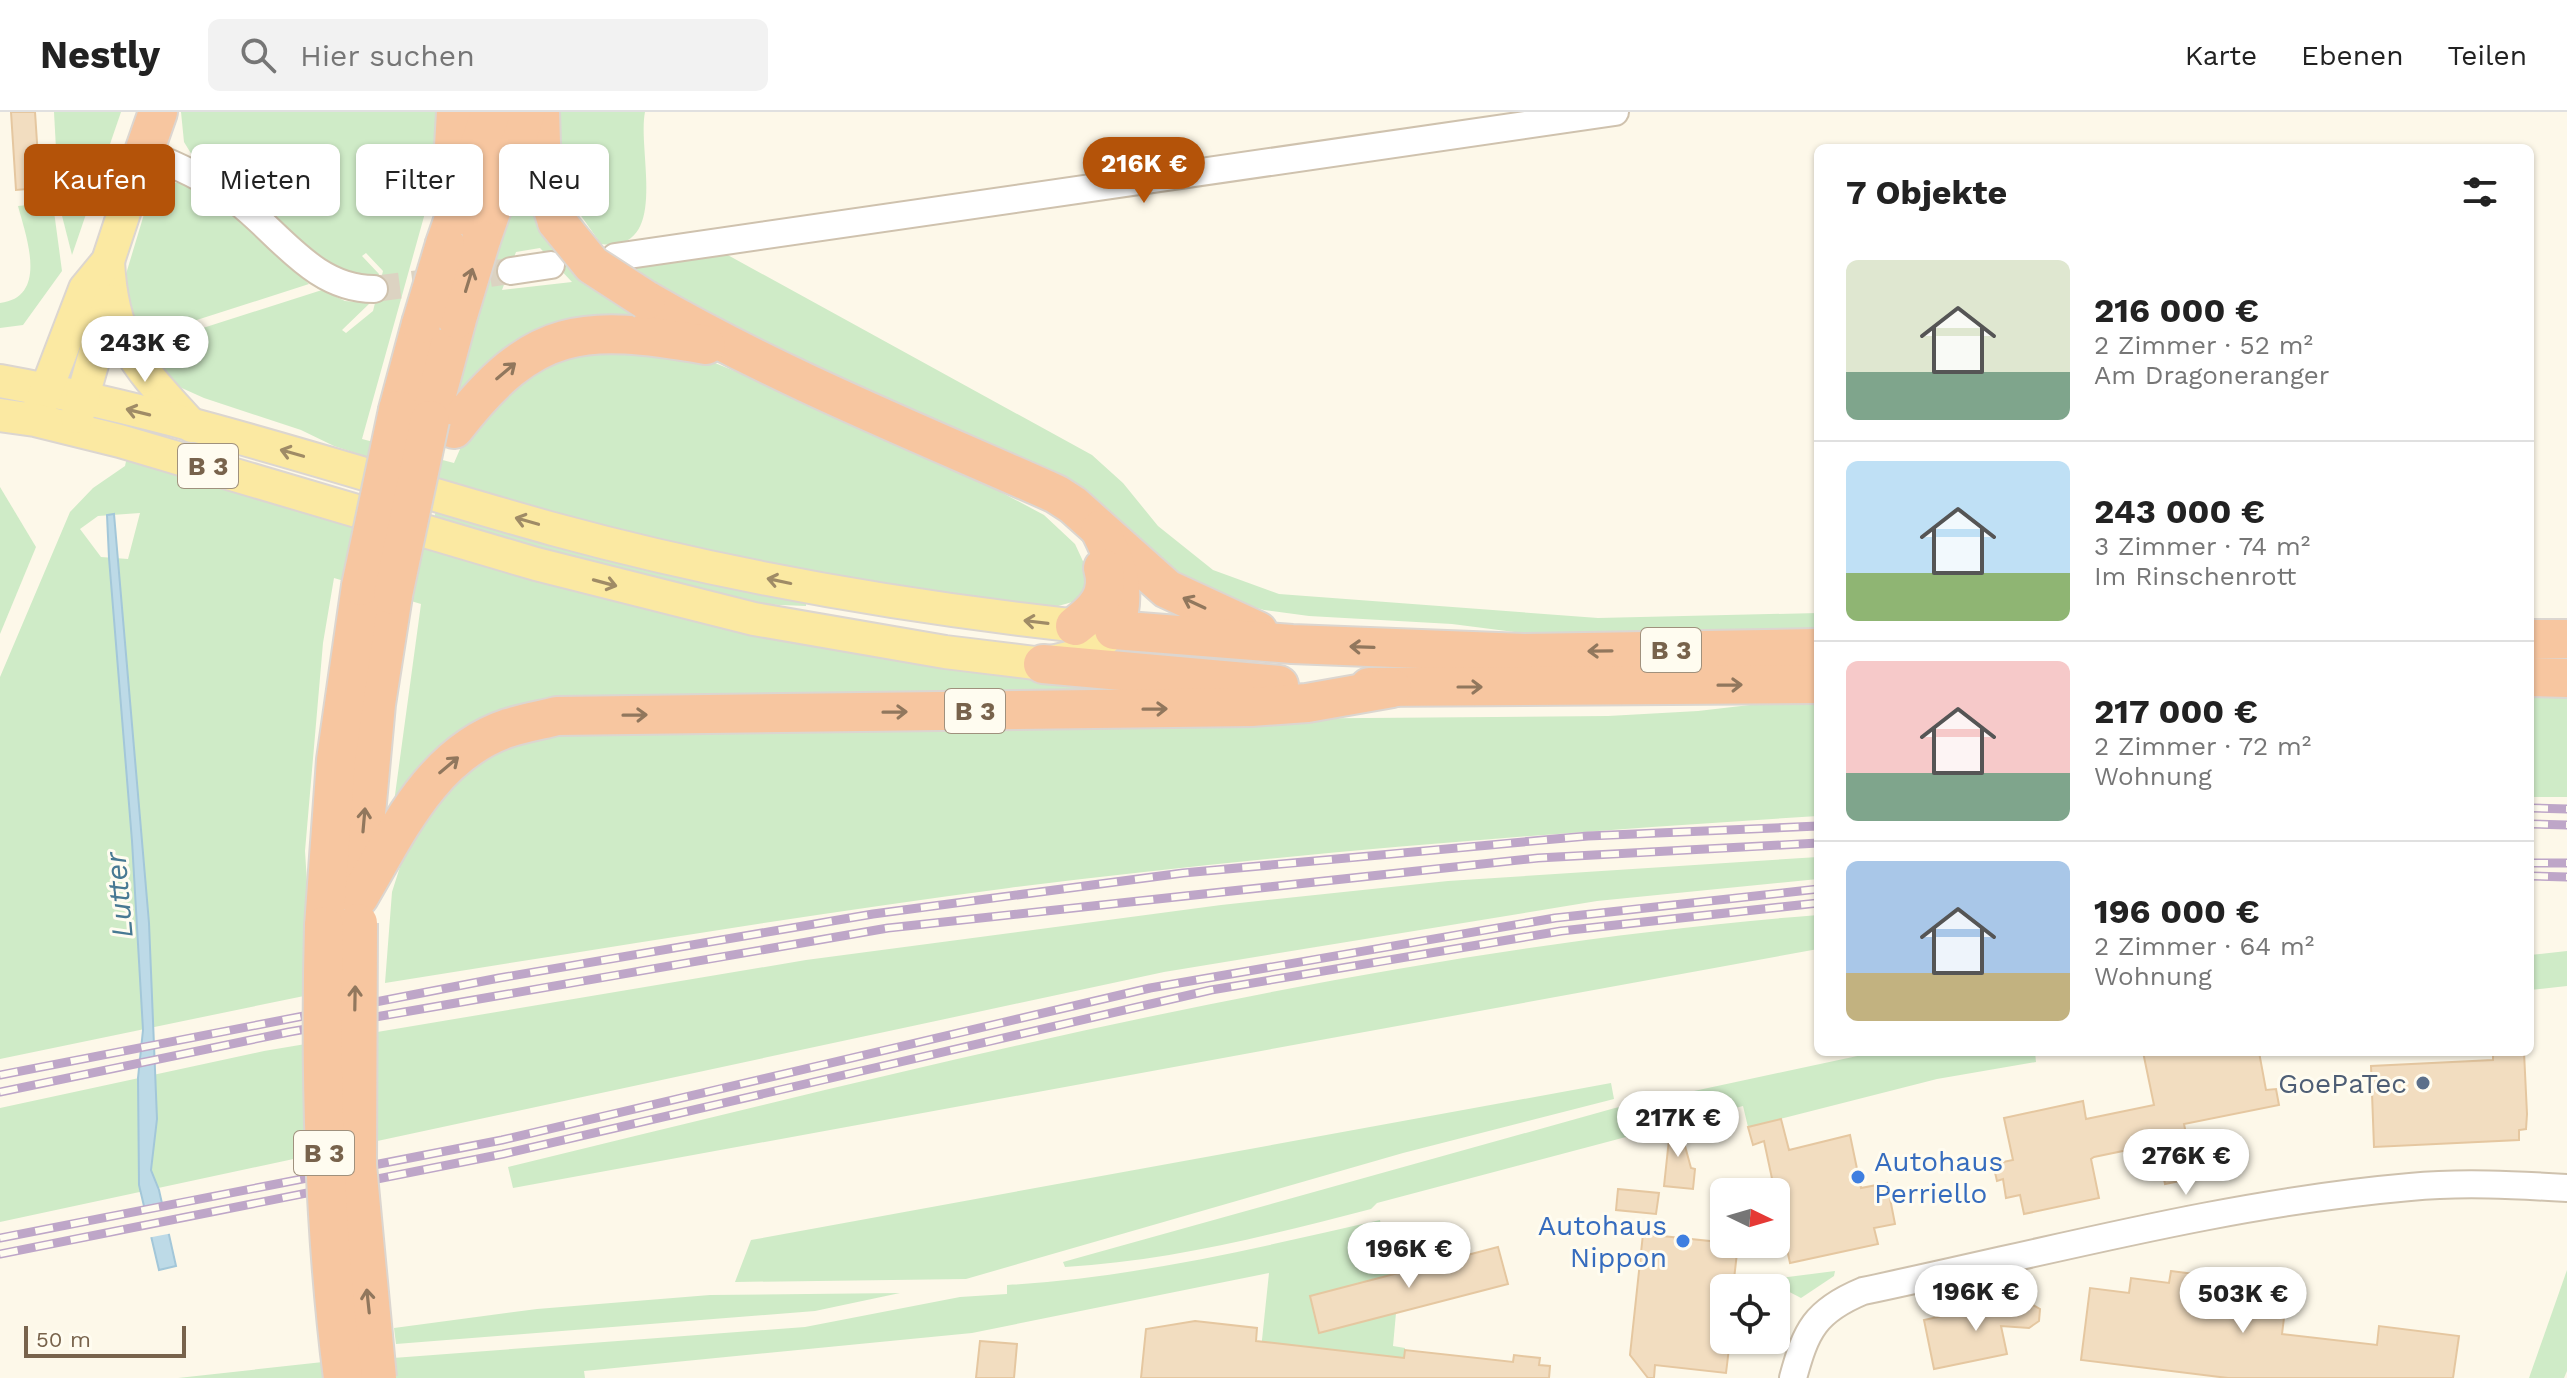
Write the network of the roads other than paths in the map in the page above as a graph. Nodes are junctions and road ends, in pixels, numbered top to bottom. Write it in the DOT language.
graph roads {
  1 [pos="158,112"];
  2 [pos="456,112"];
  3 [pos="491,112"];
  4 [pos="526,112"];
  5 [pos="540,112"];
  6 [pos="1615,112"];
  7 [pos="147,144"];
  8 [pos="175,165"];
  9 [pos="123,216"];
  10 [pos="458,241"];
  11 [pos="615,257"];
  12 [pos="108,261"];
  13 [pos="551,265"];
  14 [pos="511,271"];
  15 [pos="374,289"];
  16 [pos="110,301"];
  17 [pos="732,350"];
  18 [pos="0,381"];
  19 [pos="83,398"];
  20 [pos="40,405"];
  21 [pos="0,415"];
  22 [pos="427,419"];
  23 [pos="192,426"];
  24 [pos="72,430"];
  25 [pos="1021,480"];
  26 [pos="1100,530"];
  27 [pos="377,590"];
  28 [pos="1075,626"];
  29 [pos="1114,630"];
  30 [pos="2534,639"];
  31 [pos="2567,639"];
  32 [pos="1292,644"];
  33 [pos="1814,648"];
  34 [pos="1043,664"];
  35 [pos="2534,677"];
  36 [pos="2567,678"];
  37 [pos="1814,684"];
  38 [pos="1392,688"];
  39 [pos="347,915"];
  40 [pos="2567,1188"];
  41 [pos="343,1378"];
  42 [pos="377,1378"];
  43 [pos="1793,1378"];
  1 -- 7 [label="highway, B 3"];
  2 -- 10 [label="highway"];
  3 -- 10 [label="highway"];
  4 -- 10 [label="highway"];
  5 -- 17 [label="highway, bridge"];
  6 -- 11 [label="street"];
  8 -- 15 [label="street"];
  9 -- 12 [label="main road, B 3"];
  10 -- 22 [label="highway, bridge"];
  12 -- 16 [label="main road, B 3"];
  12 -- 20 [label="main road, B 3"];
  13 -- 14 [label="street"];
  16 -- 19 [label="main road, B 3"];
  16 -- 23 [label="main road, B 3"];
  22 -- 17 [label="highway, one-way"];
  17 -- 25 [label="highway"];
  18 -- 20 [label="main road"];
  19 -- 20 [label="main road"];
  23 -- 19 [label="main road, B 3, one-way"];
  19 -- 24 [label="main road, B 3"];
  20 -- 21 [label="main road"];
  20 -- 24 [label="main road, B 3"];
  22 -- 27 [label="highway, B 3, bridge"];
  22 -- 27 [label="highway, B 3, bridge"];
  28 -- 23 [label="main road, B 3, one-way"];
  24 -- 34 [label="main road, B 3, one-way"];
  25 -- 26 [label="highway"];
  25 -- 28 [label="highway"];
  26 -- 29 [label="highway"];
  32 -- 26 [label="highway, one-way"];
  27 -- 39 [label="highway, B 3"];
  28 -- 29 [label="main road, B 3"];
  29 -- 32 [label="highway, B 3"];
  29 -- 34 [label="main road"];
  30 -- 31 [label="highway"];
  33 -- 32 [label="highway, B 3, one-way"];
  34 -- 38 [label="highway, B 3"];
  35 -- 36 [label="highway"];
  38 -- 37 [label="highway, B 3, one-way"];
  39 -- 38 [label="highway, B 3, one-way"];
  39 -- 41 [label="highway, B 3, bridge"];
  42 -- 39 [label="highway, B 3, one-way, bridge"];
  40 -- 43 [label="street"];
}
